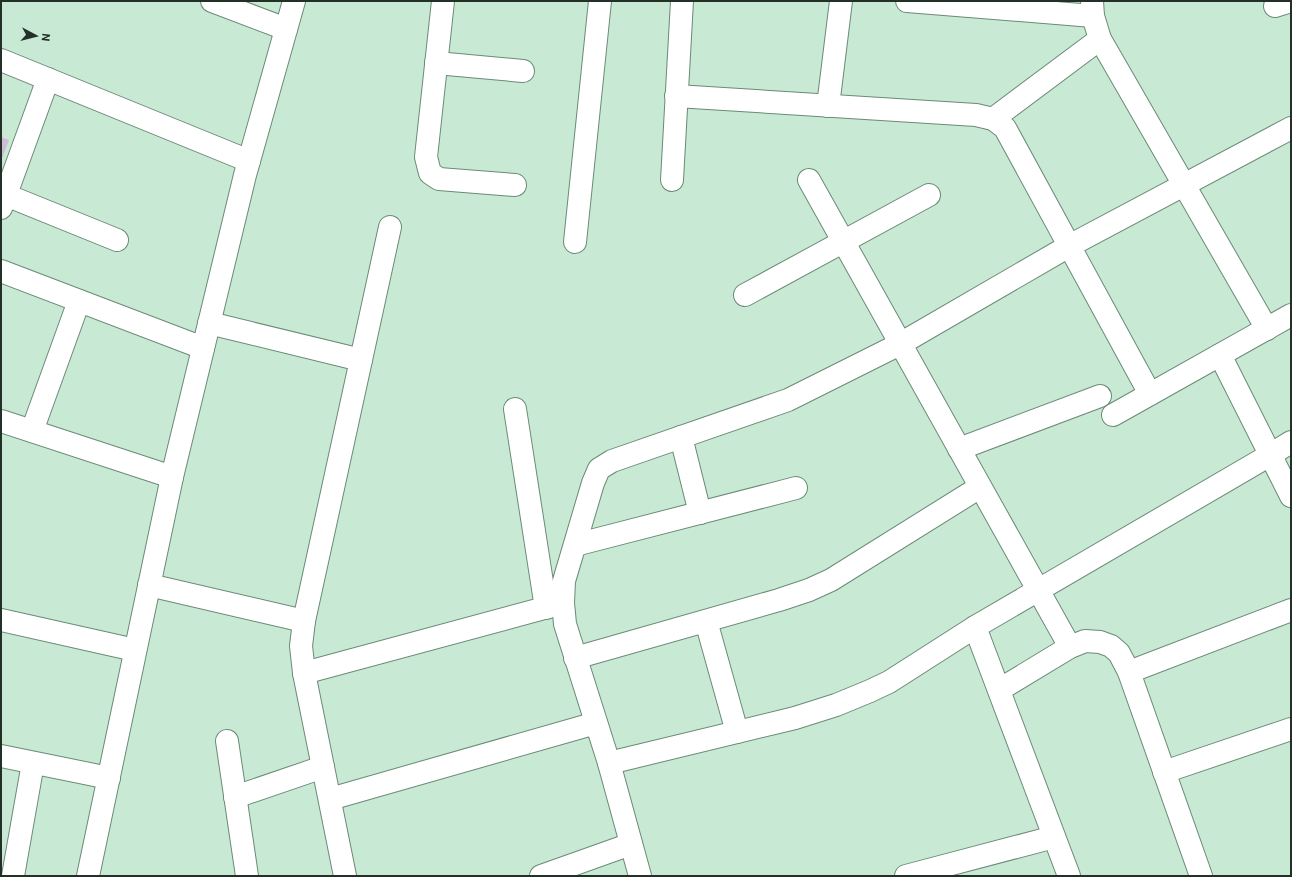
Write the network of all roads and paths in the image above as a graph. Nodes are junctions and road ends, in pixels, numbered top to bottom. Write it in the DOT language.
graph roads {
  1 [pos="212,1"];
  2 [pos="294,1"];
  3 [pos="443,1"];
  4 [pos="600,1"];
  5 [pos="682,1"];
  6 [pos="841,1"];
  7 [pos="907,1"];
  8 [pos="1092,9"];
  9 [pos="286,29"];
  10 [pos="1100,39"];
  11 [pos="1,60"];
  12 [pos="436,63"];
  13 [pos="523,71"];
  14 [pos="48,80"];
  15 [pos="676,96"];
  16 [pos="828,106"];
  17 [pos="993,119"];
  18 [pos="1291,128"];
  19 [pos="249,160"];
  20 [pos="672,180"];
  21 [pos="809,180"];
  22 [pos="515,185"];
  23 [pos="1184,185"];
  24 [pos="929,194"];
  25 [pos="3,199"];
  26 [pos="390,227"];
  27 [pos="117,240"];
  28 [pos="843,241"];
  29 [pos="575,242"];
  30 [pos="1069,246"];
  31 [pos="1,271"];
  32 [pos="745,295"];
  33 [pos="79,300"];
  34 [pos="1291,315"];
  35 [pos="209,323"];
  36 [pos="1267,329"];
  37 [pos="900,344"];
  38 [pos="203,348"];
  39 [pos="1220,355"];
  40 [pos="361,360"];
  41 [pos="1150,394"];
  42 [pos="1100,396"];
  43 [pos="515,409"];
  44 [pos="1112,415"];
  45 [pos="1,421"];
  46 [pos="32,431"];
  47 [pos="681,437"];
  48 [pos="1291,442"];
  49 [pos="959,449"];
  50 [pos="1270,455"];
  51 [pos="172,477"];
  52 [pos="980,486"];
  53 [pos="796,488"];
  54 [pos="1291,496"];
  55 [pos="700,513"];
  56 [pos="575,545"];
  57 [pos="149,585"];
  58 [pos="1038,590"];
  59 [pos="554,606"];
  60 [pos="1291,610"];
  61 [pos="1,620"];
  62 [pos="304,621"];
  63 [pos="706,621"];
  64 [pos="975,627"];
  65 [pos="1070,647"];
  66 [pos="136,650"];
  67 [pos="575,658"];
  68 [pos="1129,672"];
  69 [pos="304,673"];
  70 [pos="999,690"];
  71 [pos="596,724"];
  72 [pos="1291,729"];
  73 [pos="737,732"];
  74 [pos="227,741"];
  75 [pos="1,756"];
  76 [pos="33,763"];
  77 [pos="609,763"];
  78 [pos="323,767"];
  79 [pos="1164,772"];
  80 [pos="109,778"];
  81 [pos="235,797"];
  82 [pos="330,799"];
  83 [pos="1054,838"];
  84 [pos="631,844"];
  85 [pos="13,876"];
  86 [pos="88,876"];
  87 [pos="247,876"];
  88 [pos="345,876"];
  89 [pos="541,876"];
  90 [pos="640,876"];
  91 [pos="906,876"];
  92 [pos="1069,876"];
  93 [pos="1201,876"];
  1 -- 9 [label="street"];
  2 -- 9 [label="street"];
  3 -- 12 [label="street"];
  4 -- 29 [label="street"];
  5 -- 15 [label="street"];
  6 -- 16 [label="street"];
  7 -- 8 [label="street"];
  8 -- 10 [label="street"];
  9 -- 19 [label="street"];
  10 -- 17 [label="street"];
  10 -- 23 [label="street"];
  11 -- 14 [label="street"];
  12 -- 13 [label="street"];
  12 -- 22 [label="street"];
  14 -- 19 [label="street"];
  14 -- 25 [label="street"];
  15 -- 16 [label="street"];
  15 -- 20 [label="street"];
  16 -- 17 [label="street"];
  17 -- 30 [label="street"];
  18 -- 23 [label="street"];
  19 -- 35 [label="street"];
  21 -- 28 [label="street"];
  23 -- 30 [label="street"];
  23 -- 36 [label="street"];
  24 -- 28 [label="street"];
  25 -- 27 [label="street"];
  26 -- 40 [label="street"];
  28 -- 32 [label="street"];
  28 -- 37 [label="street"];
  30 -- 37 [label="street"];
  30 -- 41 [label="street"];
  31 -- 33 [label="street"];
  33 -- 38 [label="street"];
  33 -- 46 [label="street"];
  34 -- 36 [label="street"];
  35 -- 38 [label="street"];
  35 -- 40 [label="street"];
  36 -- 39 [label="street"];
  37 -- 47 [label="street"];
  37 -- 49 [label="street"];
  38 -- 51 [label="street"];
  39 -- 41 [label="street"];
  39 -- 50 [label="street"];
  40 -- 62 [label="street"];
  41 -- 44 [label="street"];
  42 -- 49 [label="street"];
  43 -- 59 [label="street"];
  45 -- 46 [label="street"];
  46 -- 51 [label="street"];
  47 -- 55 [label="street"];
  47 -- 56 [label="street"];
  48 -- 50 [label="street"];
  49 -- 52 [label="street"];
  50 -- 54 [label="street"];
  50 -- 58 [label="street"];
  51 -- 57 [label="street"];
  52 -- 58 [label="street"];
  52 -- 63 [label="street"];
  53 -- 55 [label="street"];
  55 -- 56 [label="street"];
  56 -- 59 [label="street"];
  57 -- 62 [label="street"];
  57 -- 66 [label="street"];
  58 -- 64 [label="street"];
  58 -- 65 [label="street"];
  59 -- 67 [label="street"];
  59 -- 69 [label="street"];
  60 -- 68 [label="street"];
  61 -- 66 [label="street"];
  62 -- 69 [label="street"];
  63 -- 67 [label="street"];
  63 -- 73 [label="street"];
  64 -- 70 [label="street"];
  64 -- 73 [label="street"];
  65 -- 68 [label="street"];
  65 -- 70 [label="street"];
  66 -- 80 [label="street"];
  67 -- 71 [label="street"];
  68 -- 79 [label="street"];
  69 -- 78 [label="street"];
  70 -- 83 [label="street"];
  71 -- 77 [label="street"];
  71 -- 82 [label="street"];
  72 -- 79 [label="street"];
  73 -- 77 [label="street"];
  74 -- 81 [label="street"];
  75 -- 76 [label="street"];
  76 -- 80 [label="street"];
  76 -- 85 [label="street"];
  77 -- 84 [label="street"];
  78 -- 81 [label="street"];
  78 -- 82 [label="street"];
  79 -- 93 [label="street"];
  80 -- 86 [label="street"];
  81 -- 87 [label="street"];
  82 -- 88 [label="street"];
  83 -- 91 [label="street"];
  83 -- 92 [label="street"];
  84 -- 89 [label="street"];
  84 -- 90 [label="street"];
}
